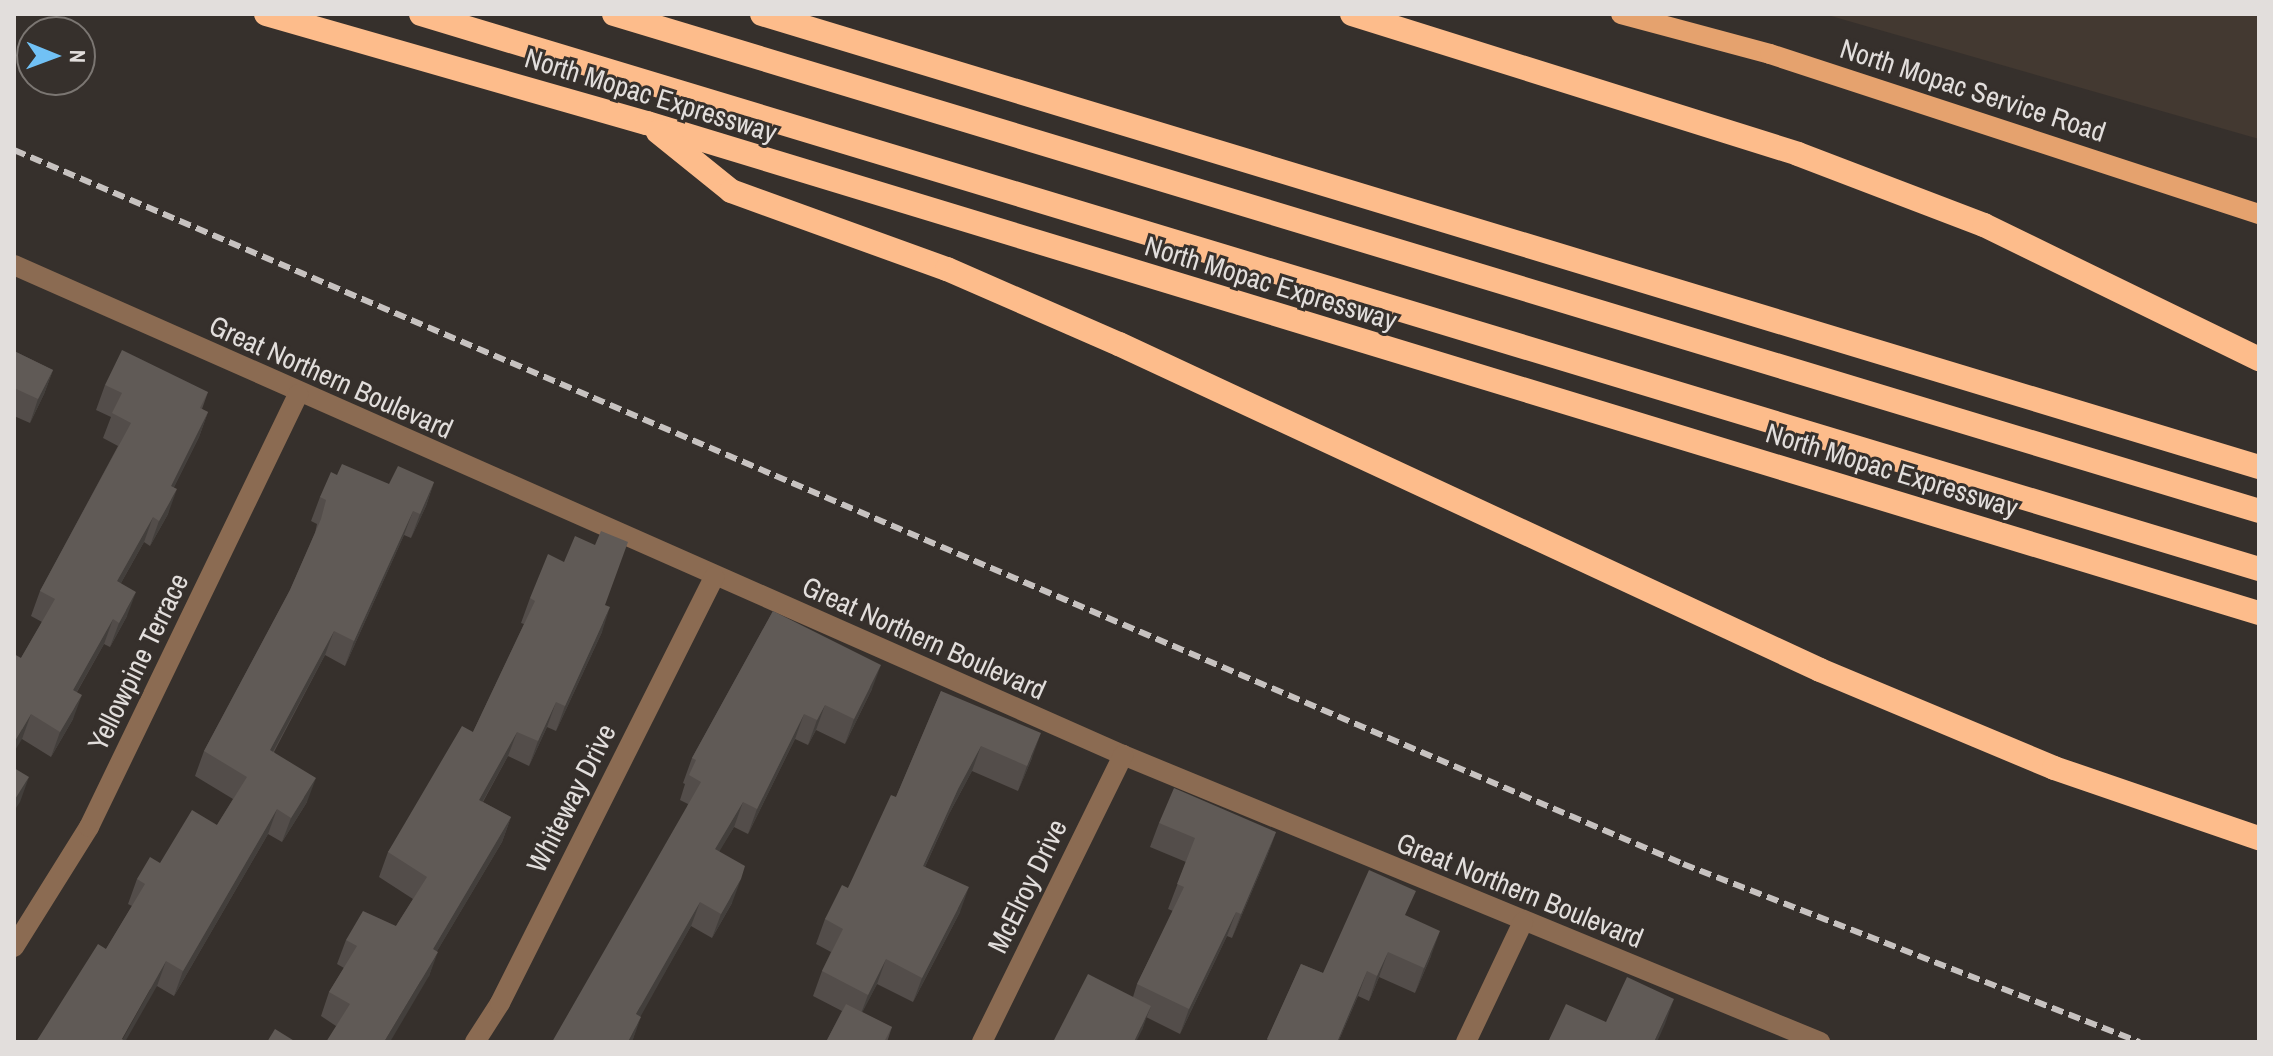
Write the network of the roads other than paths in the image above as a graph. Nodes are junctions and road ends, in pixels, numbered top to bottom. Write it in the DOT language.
graph roads {
  1 [pos="266,14"];
  2 [pos="421,14"];
  3 [pos="614,14"];
  4 [pos="762,14"];
  5 [pos="1352,14"];
  6 [pos="1621,14"];
  7 [pos="647,123"];
  8 [pos="2259,214"];
  9 [pos="14,265"];
  10 [pos="2259,359"];
  11 [pos="298,394"];
  12 [pos="2259,467"];
  13 [pos="2259,511"];
  14 [pos="2259,569"];
  15 [pos="714,577"];
  16 [pos="2259,613"];
  17 [pos="1123,755"];
  18 [pos="2259,838"];
  19 [pos="1523,922"];
  20 [pos="14,947"];
  21 [pos="475,1042"];
  22 [pos="982,1042"];
  23 [pos="1466,1042"];
  24 [pos="1820,1042"];
  1 -- 7 [label="highway, North Mopac Expressway"];
  2 -- 14 [label="highway"];
  3 -- 13 [label="highway"];
  4 -- 12 [label="highway"];
  5 -- 10 [label="highway"];
  6 -- 8 [label="main road, North Mopac Service Road"];
  7 -- 16 [label="highway, North Mopac Expressway"];
  7 -- 18 [label="highway"];
  9 -- 11 [label="street, Great Northern Boulevard"];
  11 -- 15 [label="street, Great Northern Boulevard"];
  11 -- 20 [label="street, Yellowpine Terrace"];
  15 -- 17 [label="street, Great Northern Boulevard"];
  15 -- 21 [label="street, Whiteway Drive"];
  17 -- 19 [label="street, Great Northern Boulevard"];
  17 -- 22 [label="street, McElroy Drive"];
  19 -- 23 [label="street"];
  19 -- 24 [label="street, Great Northern Boulevard"];
}
